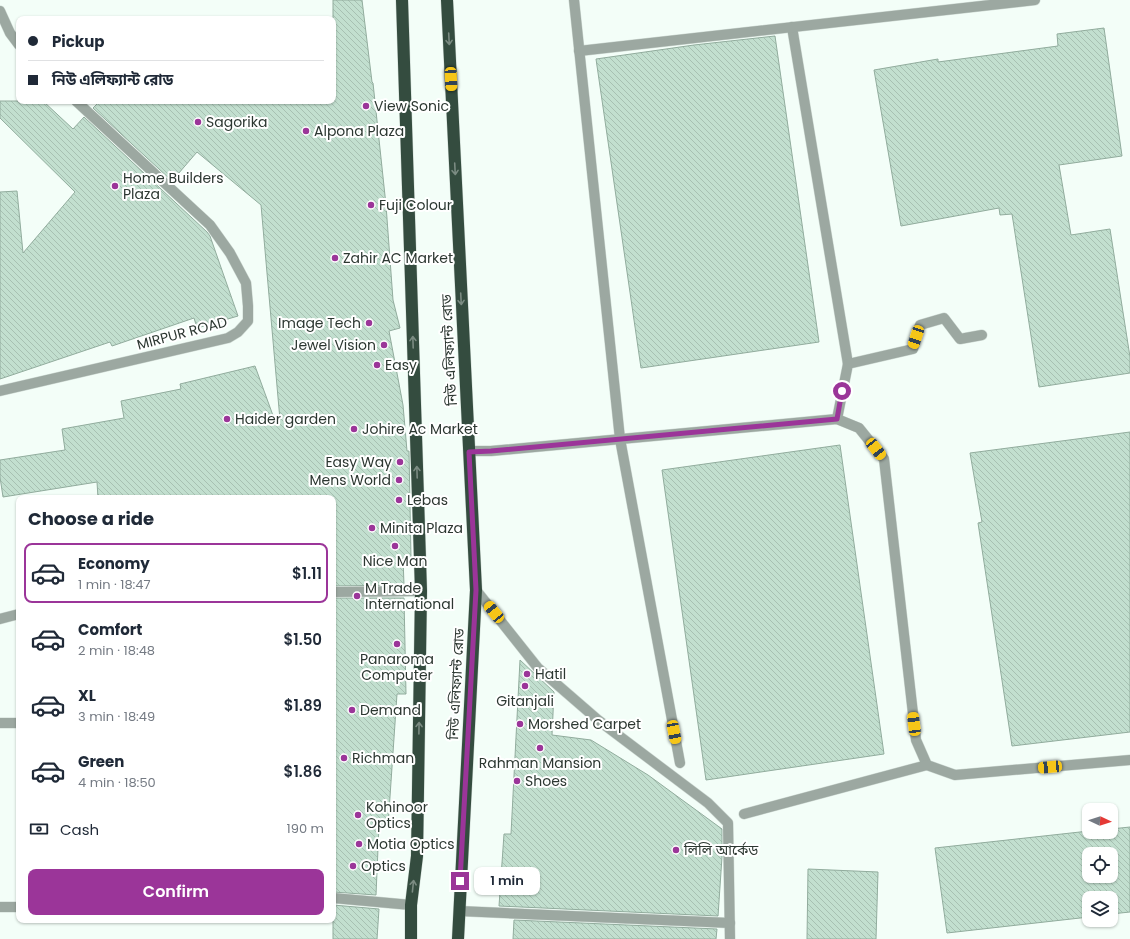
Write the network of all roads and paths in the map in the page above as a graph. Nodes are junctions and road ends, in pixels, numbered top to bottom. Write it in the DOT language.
graph roads {
  1 [pos="396,0"];
  2 [pos="402,0"];
  3 [pos="448,0"];
  4 [pos="574,0"];
  5 [pos="1035,0"];
  6 [pos="0,11"];
  7 [pos="403,24"];
  8 [pos="792,27"];
  9 [pos="16,41"];
  10 [pos="579,51"];
  11 [pos="79,104"];
  12 [pos="982,335"];
  13 [pos="848,364"];
  14 [pos="0,391"];
  15 [pos="837,419"];
  16 [pos="620,439"];
  17 [pos="469,452"];
  18 [pos="476,590"];
  19 [pos="421,591"];
  20 [pos="336,592"];
  21 [pos="16,615"];
  22 [pos="0,619"];
  23 [pos="0,723"];
  24 [pos="16,723"];
  25 [pos="1130,760"];
  26 [pos="680,763"];
  27 [pos="927,765"];
  28 [pos="744,814"];
  29 [pos="336,898"];
  30 [pos="411,905"];
  31 [pos="0,907"];
  32 [pos="16,908"];
  33 [pos="459,911"];
  34 [pos="730,923"];
  35 [pos="411,939"];
  36 [pos="458,939"];
  37 [pos="730,939"];
  1 -- 7 [label="highway"];
  2 -- 7 [label="highway"];
  3 -- 17 [label="highway, নিউ এলিফ্যান্ট রোড, one-way"];
  4 -- 10 [label="street"];
  5 -- 8 [label="street"];
  6 -- 9 [label="street"];
  19 -- 7 [label="highway, one-way"];
  8 -- 10 [label="street"];
  8 -- 13 [label="street"];
  10 -- 16 [label="street"];
  11 -- 14 [label="street, MIRPUR ROAD"];
  12 -- 13 [label="street"];
  13 -- 15 [label="street"];
  15 -- 16 [label="street"];
  15 -- 27 [label="street"];
  16 -- 17 [label="street"];
  16 -- 26 [label="street"];
  17 -- 18 [label="highway, নিউ এলিফ্যান্ট রোড"];
  18 -- 33 [label="highway, নিউ এলিফ্যান্ট রোড"];
  18 -- 34 [label="street"];
  19 -- 20 [label="street"];
  30 -- 19 [label="highway, one-way"];
  21 -- 22 [label="street"];
  23 -- 24 [label="street"];
  25 -- 27 [label="street"];
  27 -- 28 [label="street"];
  29 -- 30 [label="street"];
  30 -- 35 [label="highway"];
  31 -- 32 [label="street"];
  33 -- 34 [label="street"];
  33 -- 36 [label="highway, নিউ এলিফ্যান্ট রোড"];
  34 -- 37 [label="street"];
}
